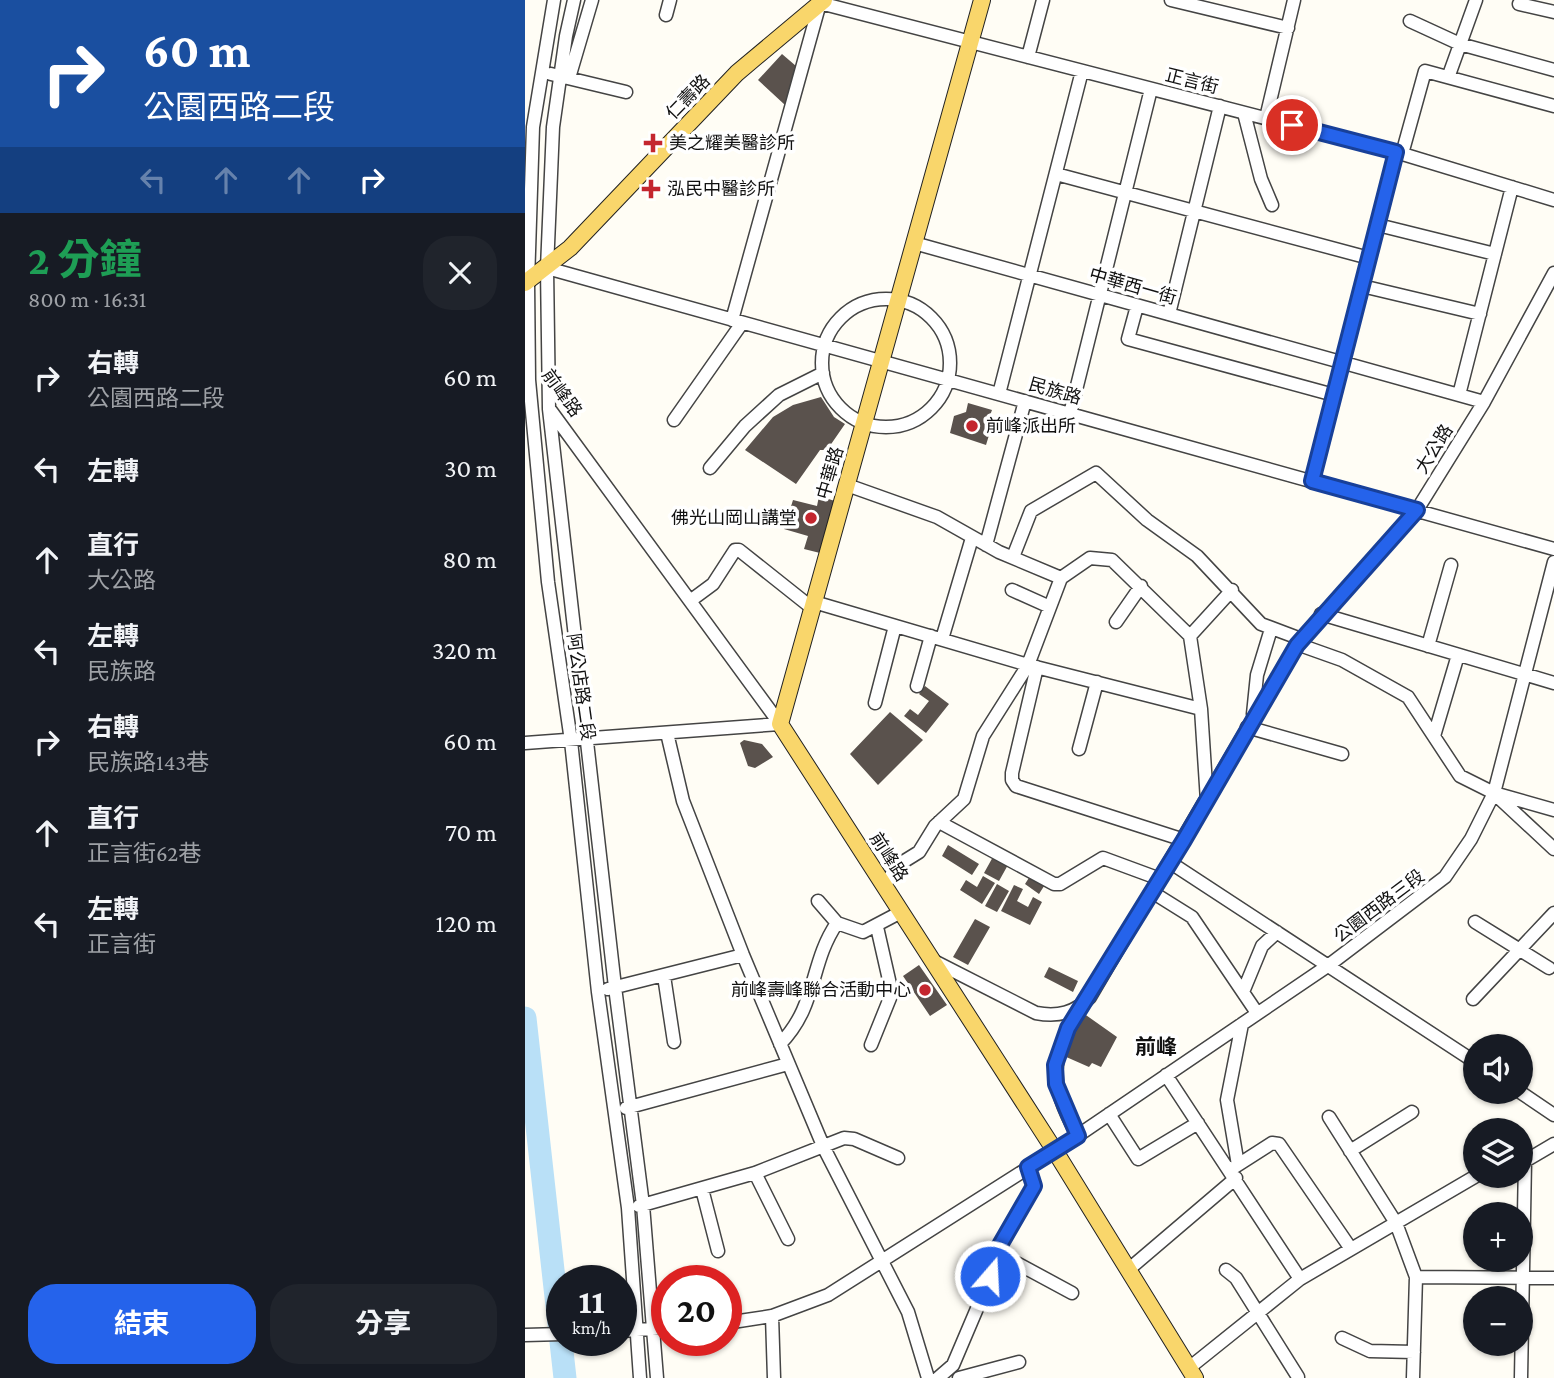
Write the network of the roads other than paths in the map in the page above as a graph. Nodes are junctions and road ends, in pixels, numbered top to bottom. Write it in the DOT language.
graph roads {
  1 [pos="554,0"];
  2 [pos="574,0"];
  3 [pos="592,0"];
  4 [pos="670,0"];
  5 [pos="982,0"];
  6 [pos="1043,0"];
  7 [pos="1171,0"];
  8 [pos="1294,0"];
  9 [pos="1476,0"];
  10 [pos="822,2"];
  11 [pos="1519,4"];
  12 [pos="1554,12"];
  13 [pos="666,15"];
  14 [pos="1410,21"];
  15 [pos="1287,28"];
  16 [pos="970,42"];
  17 [pos="1460,44"];
  18 [pos="1028,57"];
  19 [pos="1554,70"];
  20 [pos="541,71"];
  21 [pos="1083,71"];
  22 [pos="1449,75"];
  23 [pos="564,77"];
  24 [pos="1151,89"];
  25 [pos="626,92"];
  26 [pos="1220,106"];
  27 [pos="1554,106"];
  28 [pos="1244,113"];
  29 [pos="1266,118"];
  30 [pos="1399,153"];
  31 [pos="1056,174"];
  32 [pos="1512,187"];
  33 [pos="1127,193"];
  34 [pos="1554,200"];
  35 [pos="1272,205"];
  36 [pos="1194,211"];
  37 [pos="1378,225"];
  38 [pos="914,243"];
  39 [pos="1495,254"];
  40 [pos="1369,258"];
  41 [pos="547,268"];
  42 [pos="1554,273"];
  43 [pos="1030,276"];
  44 [pos="526,283"];
  45 [pos="1362,286"];
  46 [pos="1099,295"];
  47 [pos="898,299"];
  48 [pos="1137,306"];
  49 [pos="1169,314"];
  50 [pos="1480,314"];
  51 [pos="737,321"];
  52 [pos="824,345"];
  53 [pos="881,361"];
  54 [pos="1342,363"];
  55 [pos="823,373"];
  56 [pos="527,377"];
  57 [pos="949,380"];
  58 [pos="999,394"];
  59 [pos="1334,395"];
  60 [pos="1459,395"];
  61 [pos="1025,401"];
  62 [pos="1485,402"];
  63 [pos="549,409"];
  64 [pos="1070,414"];
  65 [pos="674,420"];
  66 [pos="864,424"];
  67 [pos="710,468"];
  68 [pos="1312,481"];
  69 [pos="847,485"];
  70 [pos="1417,510"];
  71 [pos="972,538"];
  72 [pos="986,545"];
  73 [pos="1554,549"];
  74 [pos="1013,557"];
  75 [pos="1554,562"];
  76 [pos="1451,565"];
  77 [pos="1061,578"];
  78 [pos="568,579"];
  79 [pos="548,582"];
  80 [pos="1141,586"];
  81 [pos="1012,590"];
  82 [pos="1232,590"];
  83 [pos="690,601"];
  84 [pos="813,605"];
  85 [pos="1050,607"];
  86 [pos="1321,614"];
  87 [pos="1116,622"];
  88 [pos="895,626"];
  89 [pos="1271,629"];
  90 [pos="1191,636"];
  91 [pos="936,638"];
  92 [pos="1299,642"];
  93 [pos="1428,646"];
  94 [pos="1458,654"];
  95 [pos="1033,666"];
  96 [pos="1525,674"];
  97 [pos="1097,682"];
  98 [pos="1554,682"];
  99 [pos="917,686"];
  100 [pos="875,703"];
  101 [pos="1201,709"];
  102 [pos="1250,723"];
  103 [pos="780,724"];
  104 [pos="667,733"];
  105 [pos="1434,736"];
  106 [pos="587,740"];
  107 [pos="571,741"];
  108 [pos="525,743"];
  109 [pos="1079,749"];
  110 [pos="1342,754"];
  111 [pos="1494,793"];
  112 [pos="1207,802"];
  113 [pos="1554,810"];
  114 [pos="939,822"];
  115 [pos="1184,840"];
  116 [pos="1554,849"];
  117 [pos="600,862"];
  118 [pos="1171,863"];
  119 [pos="585,864"];
  120 [pos="1160,879"];
  121 [pos="884,886"];
  122 [pos="1152,892"];
  123 [pos="818,901"];
  124 [pos="901,912"];
  125 [pos="1554,913"];
  126 [pos="1475,922"];
  127 [pos="837,923"];
  128 [pos="877,927"];
  129 [pos="1277,932"];
  130 [pos="1520,949"];
  131 [pos="743,955"];
  132 [pos="932,960"];
  133 [pos="1329,965"];
  134 [pos="1549,968"];
  135 [pos="664,976"];
  136 [pos="615,988"];
  137 [pos="598,992"];
  138 [pos="1243,992"];
  139 [pos="1473,999"];
  140 [pos="1083,1005"];
  141 [pos="1257,1013"];
  142 [pos="1242,1024"];
  143 [pos="674,1042"];
  144 [pos="780,1044"];
  145 [pos="871,1045"];
  146 [pos="1463,1054"];
  147 [pos="788,1064"];
  148 [pos="1166,1075"];
  149 [pos="1533,1101"];
  150 [pos="632,1107"];
  151 [pos="615,1109"];
  152 [pos="1412,1112"];
  153 [pos="1109,1114"];
  154 [pos="1554,1115"];
  155 [pos="1329,1117"];
  156 [pos="1198,1123"];
  157 [pos="1078,1136"];
  158 [pos="1554,1144"];
  159 [pos="824,1149"];
  160 [pos="1055,1151"];
  161 [pos="1350,1151"];
  162 [pos="1533,1151"];
  163 [pos="898,1158"];
  164 [pos="1028,1167"];
  165 [pos="1235,1171"];
  166 [pos="755,1173"];
  167 [pos="1463,1184"];
  168 [pos="1523,1188"];
  169 [pos="702,1189"];
  170 [pos="643,1205"];
  171 [pos="628,1208"];
  172 [pos="1396,1223"];
  173 [pos="788,1239"];
  174 [pos="1351,1249"];
  175 [pos="718,1251"];
  176 [pos="996,1252"];
  177 [pos="881,1262"];
  178 [pos="632,1265"];
  179 [pos="1128,1270"];
  180 [pos="1226,1270"];
  181 [pos="1416,1277"];
  182 [pos="1522,1277"];
  183 [pos="1554,1278"];
  184 [pos="1300,1279"];
  185 [pos="1072,1293"];
  186 [pos="651,1305"];
  187 [pos="1258,1312"];
  188 [pos="772,1316"];
  189 [pos="742,1321"];
  190 [pos="546,1334"];
  191 [pos="525,1335"];
  192 [pos="1342,1338"];
  193 [pos="637,1342"];
  194 [pos="1414,1352"];
  195 [pos="655,1356"];
  196 [pos="1019,1362"];
  197 [pos="1192,1373"];
  198 [pos="1298,1377"];
  199 [pos="640,1378"];
  200 [pos="657,1378"];
  201 [pos="774,1378"];
  202 [pos="928,1378"];
  203 [pos="938,1378"];
  204 [pos="959,1378"];
  205 [pos="1413,1378"];
  206 [pos="1521,1378"];
  1 -- 20 [label="street, 阿公店路二段"];
  2 -- 23 [label="street, 阿公店路二段"];
  3 -- 23 [label="street"];
  4 -- 13 [label="street"];
  5 -- 16 [label="main road, 中華路"];
  6 -- 18 [label="street"];
  7 -- 15 [label="street"];
  8 -- 15 [label="street"];
  9 -- 17 [label="street"];
  10 -- 16 [label="street, 正言街"];
  10 -- 41 [label="main road, 仁壽路"];
  10 -- 51 [label="street"];
  11 -- 12 [label="street"];
  14 -- 17 [label="street"];
  15 -- 29 [label="street"];
  16 -- 18 [label="street, 正言街"];
  16 -- 38 [label="main road, 中華路"];
  17 -- 19 [label="street"];
  17 -- 22 [label="street"];
  18 -- 21 [label="street, 正言街"];
  20 -- 23 [label="street"];
  20 -- 44 [label="street, 阿公店路二段"];
  21 -- 24 [label="street, 正言街"];
  21 -- 31 [label="street"];
  22 -- 27 [label="street"];
  22 -- 30 [label="street"];
  23 -- 25 [label="street"];
  23 -- 41 [label="street, 阿公店路二段"];
  24 -- 26 [label="street, 正言街"];
  24 -- 33 [label="street"];
  26 -- 28 [label="street, 正言街"];
  26 -- 36 [label="street"];
  28 -- 29 [label="street, 正言街"];
  28 -- 35 [label="street"];
  29 -- 30 [label="street, 正言街"];
  30 -- 32 [label="street, 正言街"];
  30 -- 37 [label="street"];
  31 -- 33 [label="street"];
  31 -- 43 [label="street"];
  32 -- 34 [label="street, 正言街"];
  32 -- 39 [label="street"];
  33 -- 36 [label="street"];
  33 -- 46 [label="street"];
  36 -- 40 [label="street"];
  36 -- 49 [label="street"];
  37 -- 39 [label="street"];
  37 -- 40 [label="street"];
  38 -- 43 [label="street, 中華西一街"];
  38 -- 47 [label="main road, 中華路"];
  39 -- 50 [label="street"];
  40 -- 45 [label="street"];
  41 -- 44 [label="main road, 仁壽路"];
  41 -- 51 [label="street, 民族路"];
  41 -- 63 [label="street, 阿公店路二段"];
  42 -- 62 [label="street, 大公路"];
  43 -- 46 [label="street, 中華西一街"];
  43 -- 58 [label="street"];
  44 -- 56 [label="street, 阿公店路二段"];
  45 -- 50 [label="street"];
  45 -- 54 [label="street"];
  46 -- 48 [label="street, 中華西一街"];
  46 -- 64 [label="street"];
  47 -- 52 [label="street"];
  47 -- 53 [label="main road, 中華路"];
  47 -- 57 [label="street"];
  48 -- 49 [label="street, 中華西一街"];
  48 -- 59 [label="street"];
  49 -- 54 [label="street, 中華西一街"];
  50 -- 60 [label="street"];
  51 -- 52 [label="street, 民族路"];
  51 -- 65 [label="street"];
  52 -- 53 [label="street, 民族路"];
  52 -- 55 [label="street"];
  53 -- 57 [label="street, 民族路"];
  53 -- 66 [label="main road, 中華路"];
  54 -- 59 [label="street"];
  54 -- 60 [label="street, 中華西一街"];
  55 -- 66 [label="street"];
  55 -- 67 [label="street"];
  56 -- 63 [label="street, 前峰路"];
  56 -- 79 [label="street, 阿公店路二段"];
  57 -- 58 [label="street, 民族路"];
  57 -- 66 [label="street"];
  58 -- 61 [label="street, 民族路"];
  59 -- 68 [label="street"];
  60 -- 62 [label="street, 中華西一街"];
  61 -- 64 [label="street, 民族路"];
  61 -- 72 [label="street"];
  62 -- 70 [label="street, 大公路"];
  63 -- 78 [label="street, 阿公店路二段"];
  63 -- 83 [label="street, 前峰路"];
  64 -- 68 [label="street, 民族路"];
  66 -- 69 [label="main road, 中華路"];
  68 -- 70 [label="street, 民族路"];
  69 -- 71 [label="street"];
  69 -- 84 [label="main road, 中華路"];
  70 -- 73 [label="street, 民族路"];
  70 -- 86 [label="street, 大公路"];
  71 -- 72 [label="street"];
  71 -- 91 [label="street"];
  72 -- 74 [label="street"];
  74 -- 77 [label="street"];
  74 -- 82 [label="street"];
  75 -- 96 [label="street, 公園西路三段"];
  76 -- 93 [label="street"];
  77 -- 80 [label="street"];
  77 -- 85 [label="street"];
  78 -- 79 [label="street"];
  78 -- 106 [label="street, 阿公店路二段"];
  79 -- 107 [label="street, 阿公店路二段"];
  80 -- 87 [label="street"];
  80 -- 90 [label="street"];
  81 -- 85 [label="street"];
  82 -- 89 [label="street"];
  82 -- 90 [label="street"];
  83 -- 84 [label="street"];
  83 -- 103 [label="street, 前峰路"];
  84 -- 88 [label="street"];
  84 -- 103 [label="main road, 中華路"];
  85 -- 95 [label="street"];
  86 -- 92 [label="street, 大公路"];
  86 -- 93 [label="street"];
  88 -- 91 [label="street"];
  88 -- 100 [label="street"];
  89 -- 92 [label="street"];
  89 -- 102 [label="street"];
  90 -- 101 [label="street"];
  91 -- 95 [label="street"];
  91 -- 99 [label="street"];
  92 -- 102 [label="street, 大公路"];
  92 -- 105 [label="street"];
  93 -- 94 [label="street"];
  94 -- 96 [label="street"];
  94 -- 105 [label="street"];
  95 -- 97 [label="street"];
  95 -- 114 [label="street"];
  95 -- 115 [label="street"];
  96 -- 98 [label="street"];
  96 -- 111 [label="street, 公園西路三段"];
  97 -- 101 [label="street"];
  97 -- 109 [label="street"];
  101 -- 112 [label="street"];
  102 -- 110 [label="street"];
  102 -- 112 [label="street, 大公路"];
  103 -- 104 [label="street"];
  103 -- 121 [label="main road, 前峰路"];
  104 -- 106 [label="street"];
  104 -- 131 [label="street"];
  105 -- 111 [label="street"];
  106 -- 107 [label="street"];
  106 -- 117 [label="street, 阿公店路二段"];
  107 -- 108 [label="street"];
  107 -- 119 [label="street, 阿公店路二段"];
  111 -- 113 [label="street"];
  111 -- 116 [label="street"];
  111 -- 133 [label="street, 公園西路三段"];
  112 -- 115 [label="street, 大公路"];
  114 -- 120 [label="street"];
  114 -- 121 [label="street"];
  115 -- 118 [label="street, 大公路"];
  117 -- 119 [label="street"];
  117 -- 136 [label="street, 阿公店路二段"];
  118 -- 120 [label="street, 大公路"];
  118 -- 129 [label="street"];
  119 -- 137 [label="street, 阿公店路二段"];
  120 -- 122 [label="street, 大公路"];
  121 -- 124 [label="main road, 前峰路"];
  122 -- 138 [label="street"];
  122 -- 140 [label="street, 大公路"];
  123 -- 127 [label="street"];
  124 -- 128 [label="street"];
  124 -- 132 [label="main road, 前峰路"];
  125 -- 130 [label="street"];
  126 -- 130 [label="street"];
  127 -- 128 [label="street"];
  127 -- 144 [label="street"];
  128 -- 145 [label="street"];
  129 -- 133 [label="street"];
  129 -- 138 [label="street"];
  130 -- 134 [label="street"];
  130 -- 139 [label="street"];
  131 -- 135 [label="street"];
  131 -- 144 [label="street"];
  132 -- 140 [label="street"];
  132 -- 160 [label="main road, 前峰路"];
  133 -- 141 [label="street, 公園西路三段"];
  133 -- 146 [label="street"];
  135 -- 136 [label="street"];
  135 -- 143 [label="street"];
  136 -- 137 [label="street"];
  136 -- 150 [label="street, 阿公店路二段"];
  137 -- 151 [label="street, 阿公店路二段"];
  138 -- 141 [label="street"];
  140 -- 157 [label="street, 大公路"];
  141 -- 142 [label="street, 公園西路三段"];
  142 -- 148 [label="street, 公園西路三段"];
  142 -- 165 [label="street"];
  144 -- 147 [label="street"];
  147 -- 150 [label="street"];
  147 -- 159 [label="street"];
  148 -- 153 [label="street, 公園西路三段"];
  148 -- 156 [label="street"];
  149 -- 154 [label="street"];
  150 -- 151 [label="street"];
  150 -- 170 [label="street, 阿公店路二段"];
  151 -- 171 [label="street, 阿公店路二段"];
  152 -- 161 [label="street"];
  153 -- 156 [label="street"];
  153 -- 157 [label="street, 公園西路三段"];
  155 -- 161 [label="street"];
  156 -- 165 [label="street"];
  157 -- 160 [label="street, 公園西路三段"];
  158 -- 162 [label="street"];
  159 -- 163 [label="street"];
  159 -- 166 [label="street"];
  159 -- 177 [label="street"];
  160 -- 164 [label="street, 公園西路三段"];
  160 -- 179 [label="main road, 前峰路"];
  161 -- 172 [label="street"];
  164 -- 176 [label="street"];
  164 -- 177 [label="street, 公園西路三段"];
  165 -- 174 [label="street"];
  165 -- 179 [label="street"];
  165 -- 184 [label="street"];
  166 -- 169 [label="street"];
  166 -- 173 [label="street"];
  167 -- 172 [label="street"];
  168 -- 182 [label="street"];
  169 -- 170 [label="street"];
  169 -- 175 [label="street"];
  170 -- 171 [label="street"];
  170 -- 186 [label="street, 阿公店路二段"];
  171 -- 178 [label="street, 阿公店路二段"];
  172 -- 174 [label="street"];
  172 -- 181 [label="street"];
  174 -- 184 [label="street"];
  176 -- 185 [label="street"];
  176 -- 203 [label="street"];
  177 -- 188 [label="street, 公園西路三段"];
  177 -- 202 [label="street"];
  179 -- 197 [label="main road, 前峰路"];
  180 -- 187 [label="street"];
  181 -- 182 [label="street"];
  181 -- 194 [label="street"];
  182 -- 183 [label="street"];
  182 -- 206 [label="street"];
  184 -- 187 [label="street"];
  187 -- 197 [label="street"];
  187 -- 198 [label="street"];
  188 -- 189 [label="street, 公園西路三段"];
  188 -- 201 [label="street"];
  190 -- 191 [label="street"];
  192 -- 194 [label="street"];
  193 -- 199 [label="street, 阿公店路二段"];
  194 -- 205 [label="street"];
  195 -- 200 [label="street, 阿公店路二段"];
  196 -- 204 [label="street"];
}
